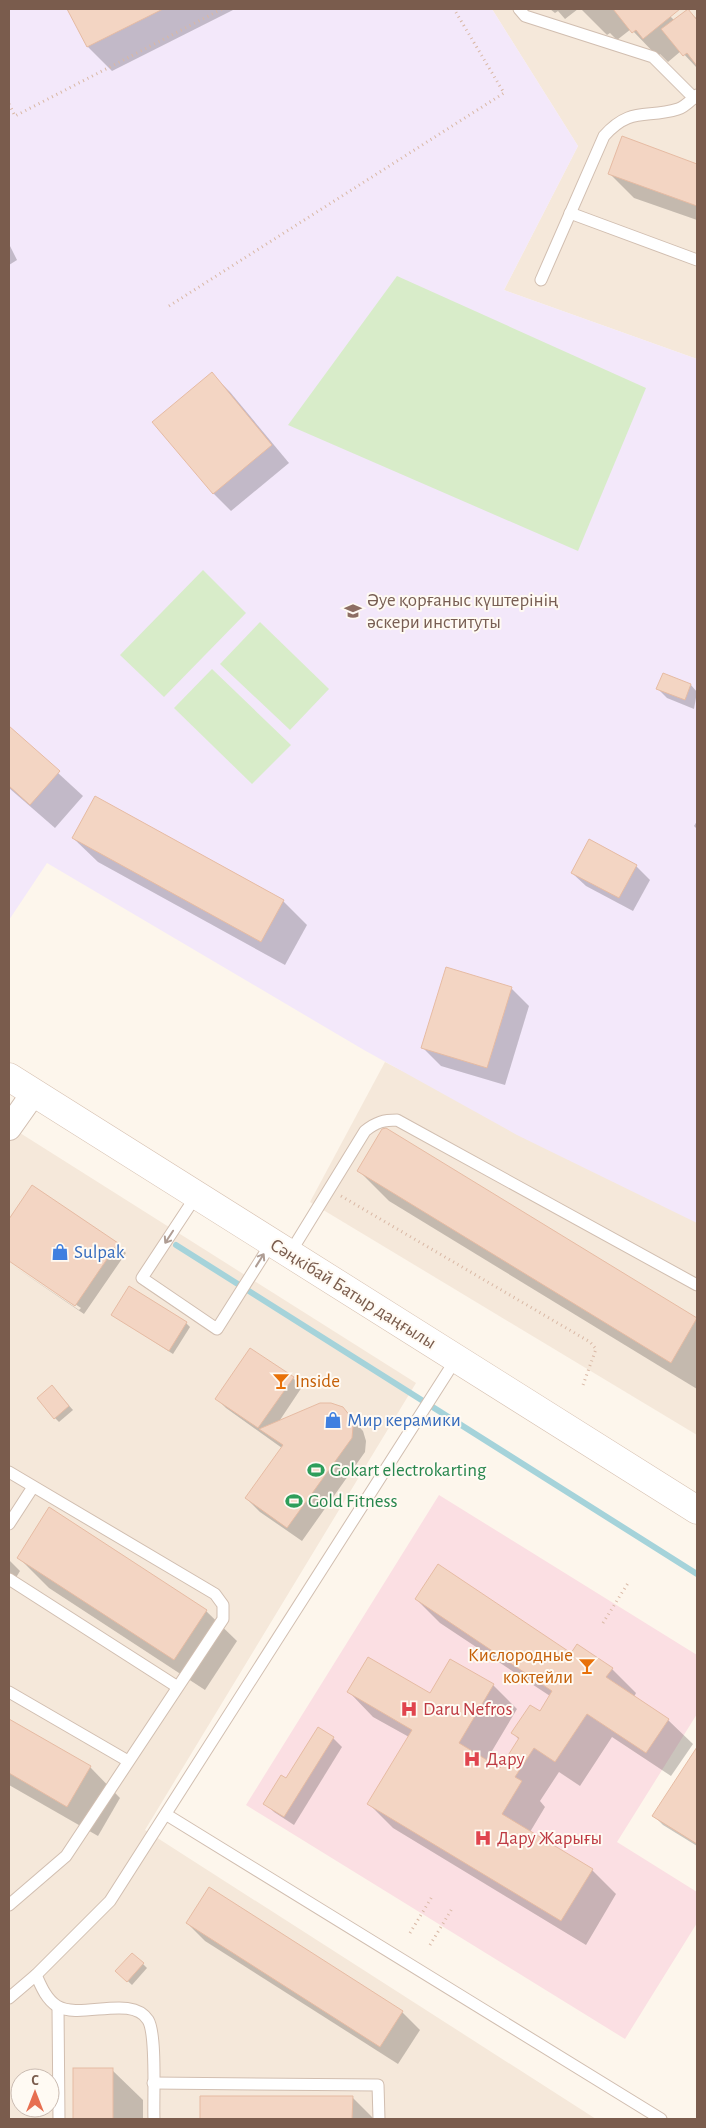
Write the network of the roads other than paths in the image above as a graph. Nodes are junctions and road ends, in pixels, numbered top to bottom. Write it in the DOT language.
graph roads {
  1 [pos="520,9"];
  2 [pos="696,97"];
  3 [pos="570,213"];
  4 [pos="697,260"];
  5 [pos="541,280"];
  6 [pos="9,1077"];
  7 [pos="33,1094"];
  8 [pos="9,1128"];
  9 [pos="196,1196"];
  10 [pos="280,1248"];
  11 [pos="697,1285"];
  12 [pos="456,1359"];
  13 [pos="9,1472"];
  14 [pos="33,1487"];
  15 [pos="697,1510"];
  16 [pos="9,1524"];
  17 [pos="9,1579"];
  18 [pos="176,1686"];
  19 [pos="9,1692"];
  20 [pos="128,1761"];
  21 [pos="167,1815"];
  22 [pos="9,1905"];
  23 [pos="36,1974"];
  24 [pos="9,1998"];
  25 [pos="58,2007"];
  26 [pos="153,2083"];
  27 [pos="59,2119"];
  28 [pos="154,2119"];
  29 [pos="379,2119"];
  30 [pos="661,2119"];
  1 -- 2 [label="lane"];
  2 -- 3 [label="lane"];
  3 -- 4 [label="lane"];
  3 -- 5 [label="lane"];
  6 -- 7 [label="main road, Сәңкібай Батыр даңғылы"];
  7 -- 8 [label="street"];
  7 -- 9 [label="main road, Сәңкібай Батыр даңғылы"];
  9 -- 10 [label="main road, Сәңкібай Батыр даңғылы"];
  9 -- 10 [label="lane, one-way"];
  10 -- 11 [label="lane"];
  10 -- 12 [label="main road, Сәңкібай Батыр даңғылы"];
  12 -- 15 [label="main road, Сәңкібай Батыр даңғылы"];
  12 -- 21 [label="lane"];
  13 -- 14 [label="lane"];
  14 -- 16 [label="lane"];
  14 -- 18 [label="lane"];
  17 -- 18 [label="lane"];
  18 -- 20 [label="lane"];
  19 -- 20 [label="lane"];
  20 -- 22 [label="lane"];
  21 -- 23 [label="lane"];
  21 -- 30 [label="lane"];
  23 -- 24 [label="lane"];
  23 -- 25 [label="lane"];
  25 -- 26 [label="lane"];
  25 -- 27 [label="lane"];
  26 -- 28 [label="lane"];
  26 -- 29 [label="lane"];
}
